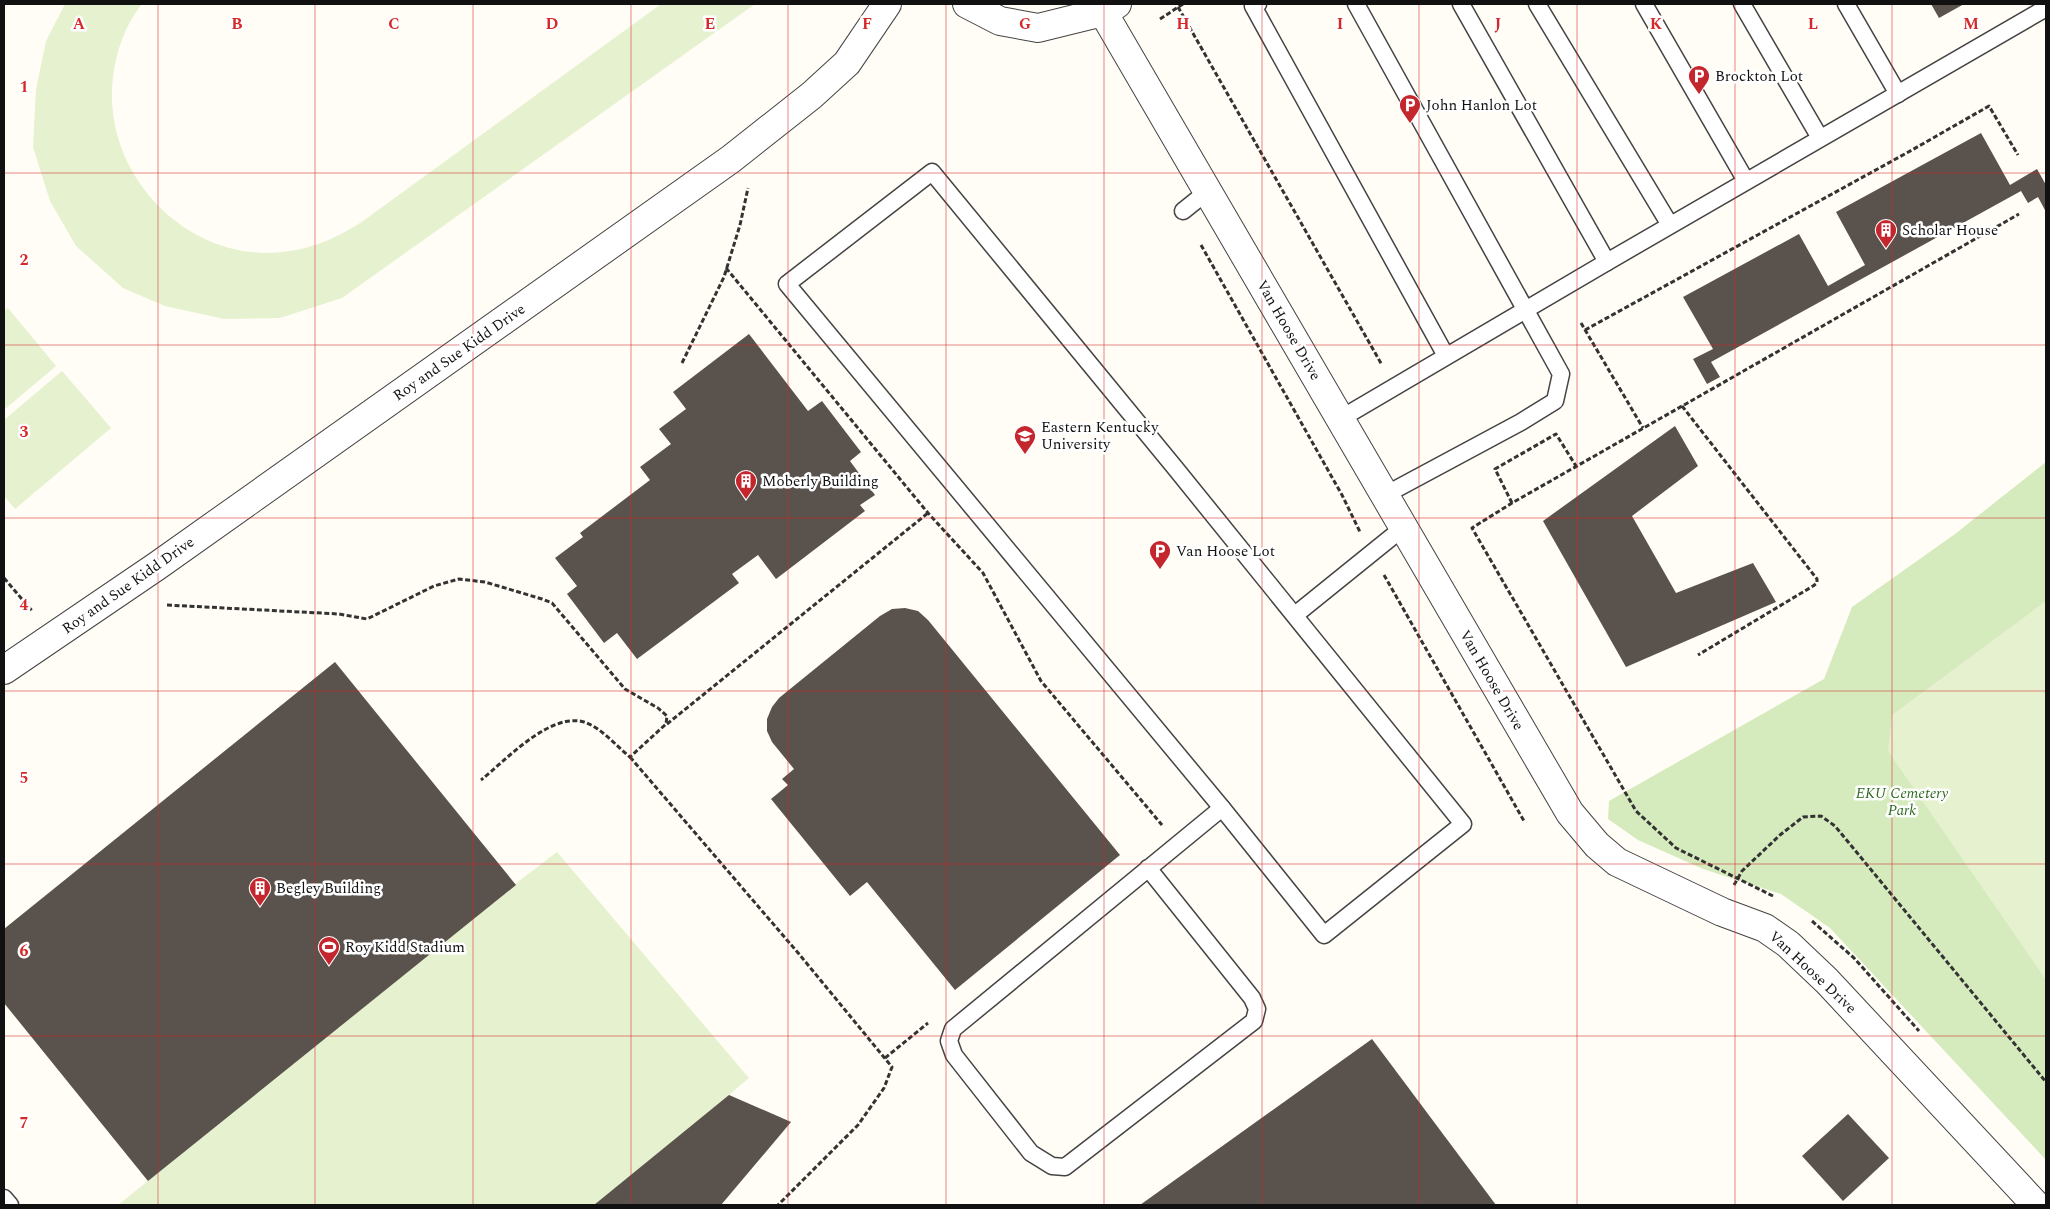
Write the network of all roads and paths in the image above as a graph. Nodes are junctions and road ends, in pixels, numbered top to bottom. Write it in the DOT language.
graph roads {
  1 [pos="887,4"];
  2 [pos="967,4"];
  3 [pos="1183,4"];
  4 [pos="1258,4"];
  5 [pos="1356,4"];
  6 [pos="1462,4"];
  7 [pos="1537,4"];
  8 [pos="1644,4"];
  9 [pos="1742,4"];
  10 [pos="1846,4"];
  11 [pos="1178,7"];
  12 [pos="1110,8"];
  13 [pos="2046,8"];
  14 [pos="1160,19"];
  15 [pos="1898,94"];
  16 [pos="1820,138"];
  17 [pos="2018,155"];
  18 [pos="1746,181"];
  19 [pos="748,188"];
  20 [pos="1208,191"];
  21 [pos="1182,211"];
  22 [pos="2019,214"];
  23 [pos="1670,225"];
  24 [pos="1607,262"];
  25 [pos="726,268"];
  26 [pos="1525,310"];
  27 [pos="1581,323"];
  28 [pos="1585,330"];
  29 [pos="1446,356"];
  30 [pos="682,363"];
  31 [pos="1385,369"];
  32 [pos="1682,406"];
  33 [pos="1340,418"];
  34 [pos="1643,428"];
  35 [pos="1576,466"];
  36 [pos="1385,495"];
  37 [pos="1512,503"];
  38 [pos="928,513"];
  39 [pos="1404,527"];
  40 [pos="1372,553"];
  41 [pos="4,578"];
  42 [pos="167,605"];
  43 [pos="33,612"];
  44 [pos="1295,615"];
  45 [pos="1698,655"];
  46 [pos="4,670"];
  47 [pos="666,724"];
  48 [pos="630,758"];
  49 [pos="1611,767"];
  50 [pos="481,780"];
  51 [pos="1222,808"];
  52 [pos="1524,821"];
  53 [pos="1165,829"];
  54 [pos="1148,868"];
  55 [pos="1722,912"];
  56 [pos="931,1021"];
  57 [pos="885,1058"];
  58 [pos="2046,1082"];
  59 [pos="4,1198"];
  60 [pos="10,1205"];
  61 [pos="778,1205"];
  62 [pos="2036,1205"];
  1 -- 46 [label="street, Roy and Sue Kidd Drive"];
  2 -- 12 [label="street"];
  3 -- 11 [label="path"];
  4 -- 29 [label="lane"];
  5 -- 26 [label="lane"];
  6 -- 24 [label="lane"];
  7 -- 23 [label="lane"];
  8 -- 18 [label="lane"];
  9 -- 16 [label="lane"];
  10 -- 15 [label="lane"];
  11 -- 14 [label="path"];
  11 -- 31 [label="path"];
  12 -- 20 [label="street, Van Hoose Drive"];
  13 -- 15 [label="lane"];
  15 -- 16 [label="lane"];
  16 -- 18 [label="lane"];
  17 -- 28 [label="path"];
  18 -- 23 [label="lane"];
  19 -- 25 [label="path"];
  20 -- 21 [label="lane"];
  20 -- 33 [label="street, Van Hoose Drive"];
  21 -- 40 [label="path"];
  22 -- 32 [label="path"];
  23 -- 24 [label="lane"];
  24 -- 26 [label="lane"];
  25 -- 30 [label="path"];
  25 -- 38 [label="path"];
  26 -- 29 [label="lane"];
  26 -- 36 [label="lane"];
  27 -- 28 [label="path"];
  28 -- 34 [label="path"];
  29 -- 33 [label="lane"];
  32 -- 34 [label="path"];
  32 -- 45 [label="path"];
  33 -- 36 [label="street, Van Hoose Drive"];
  34 -- 35 [label="path"];
  35 -- 37 [label="path"];
  35 -- 37 [label="path"];
  36 -- 39 [label="street, Van Hoose Drive"];
  37 -- 49 [label="path"];
  38 -- 47 [label="path"];
  38 -- 53 [label="path"];
  39 -- 40 [label="lane"];
  39 -- 55 [label="street, Van Hoose Drive"];
  40 -- 44 [label="lane"];
  40 -- 52 [label="path"];
  41 -- 43 [label="path"];
  42 -- 47 [label="path"];
  44 -- 51 [label="lane"];
  44 -- 51 [label="lane"];
  47 -- 48 [label="path"];
  48 -- 50 [label="path"];
  48 -- 57 [label="path"];
  51 -- 54 [label="lane"];
  54 -- 54 [label="lane"];
  55 -- 58 [label="path"];
  55 -- 62 [label="street, Van Hoose Drive"];
  56 -- 57 [label="path"];
  57 -- 61 [label="path"];
  59 -- 60 [label="lane"];
}
